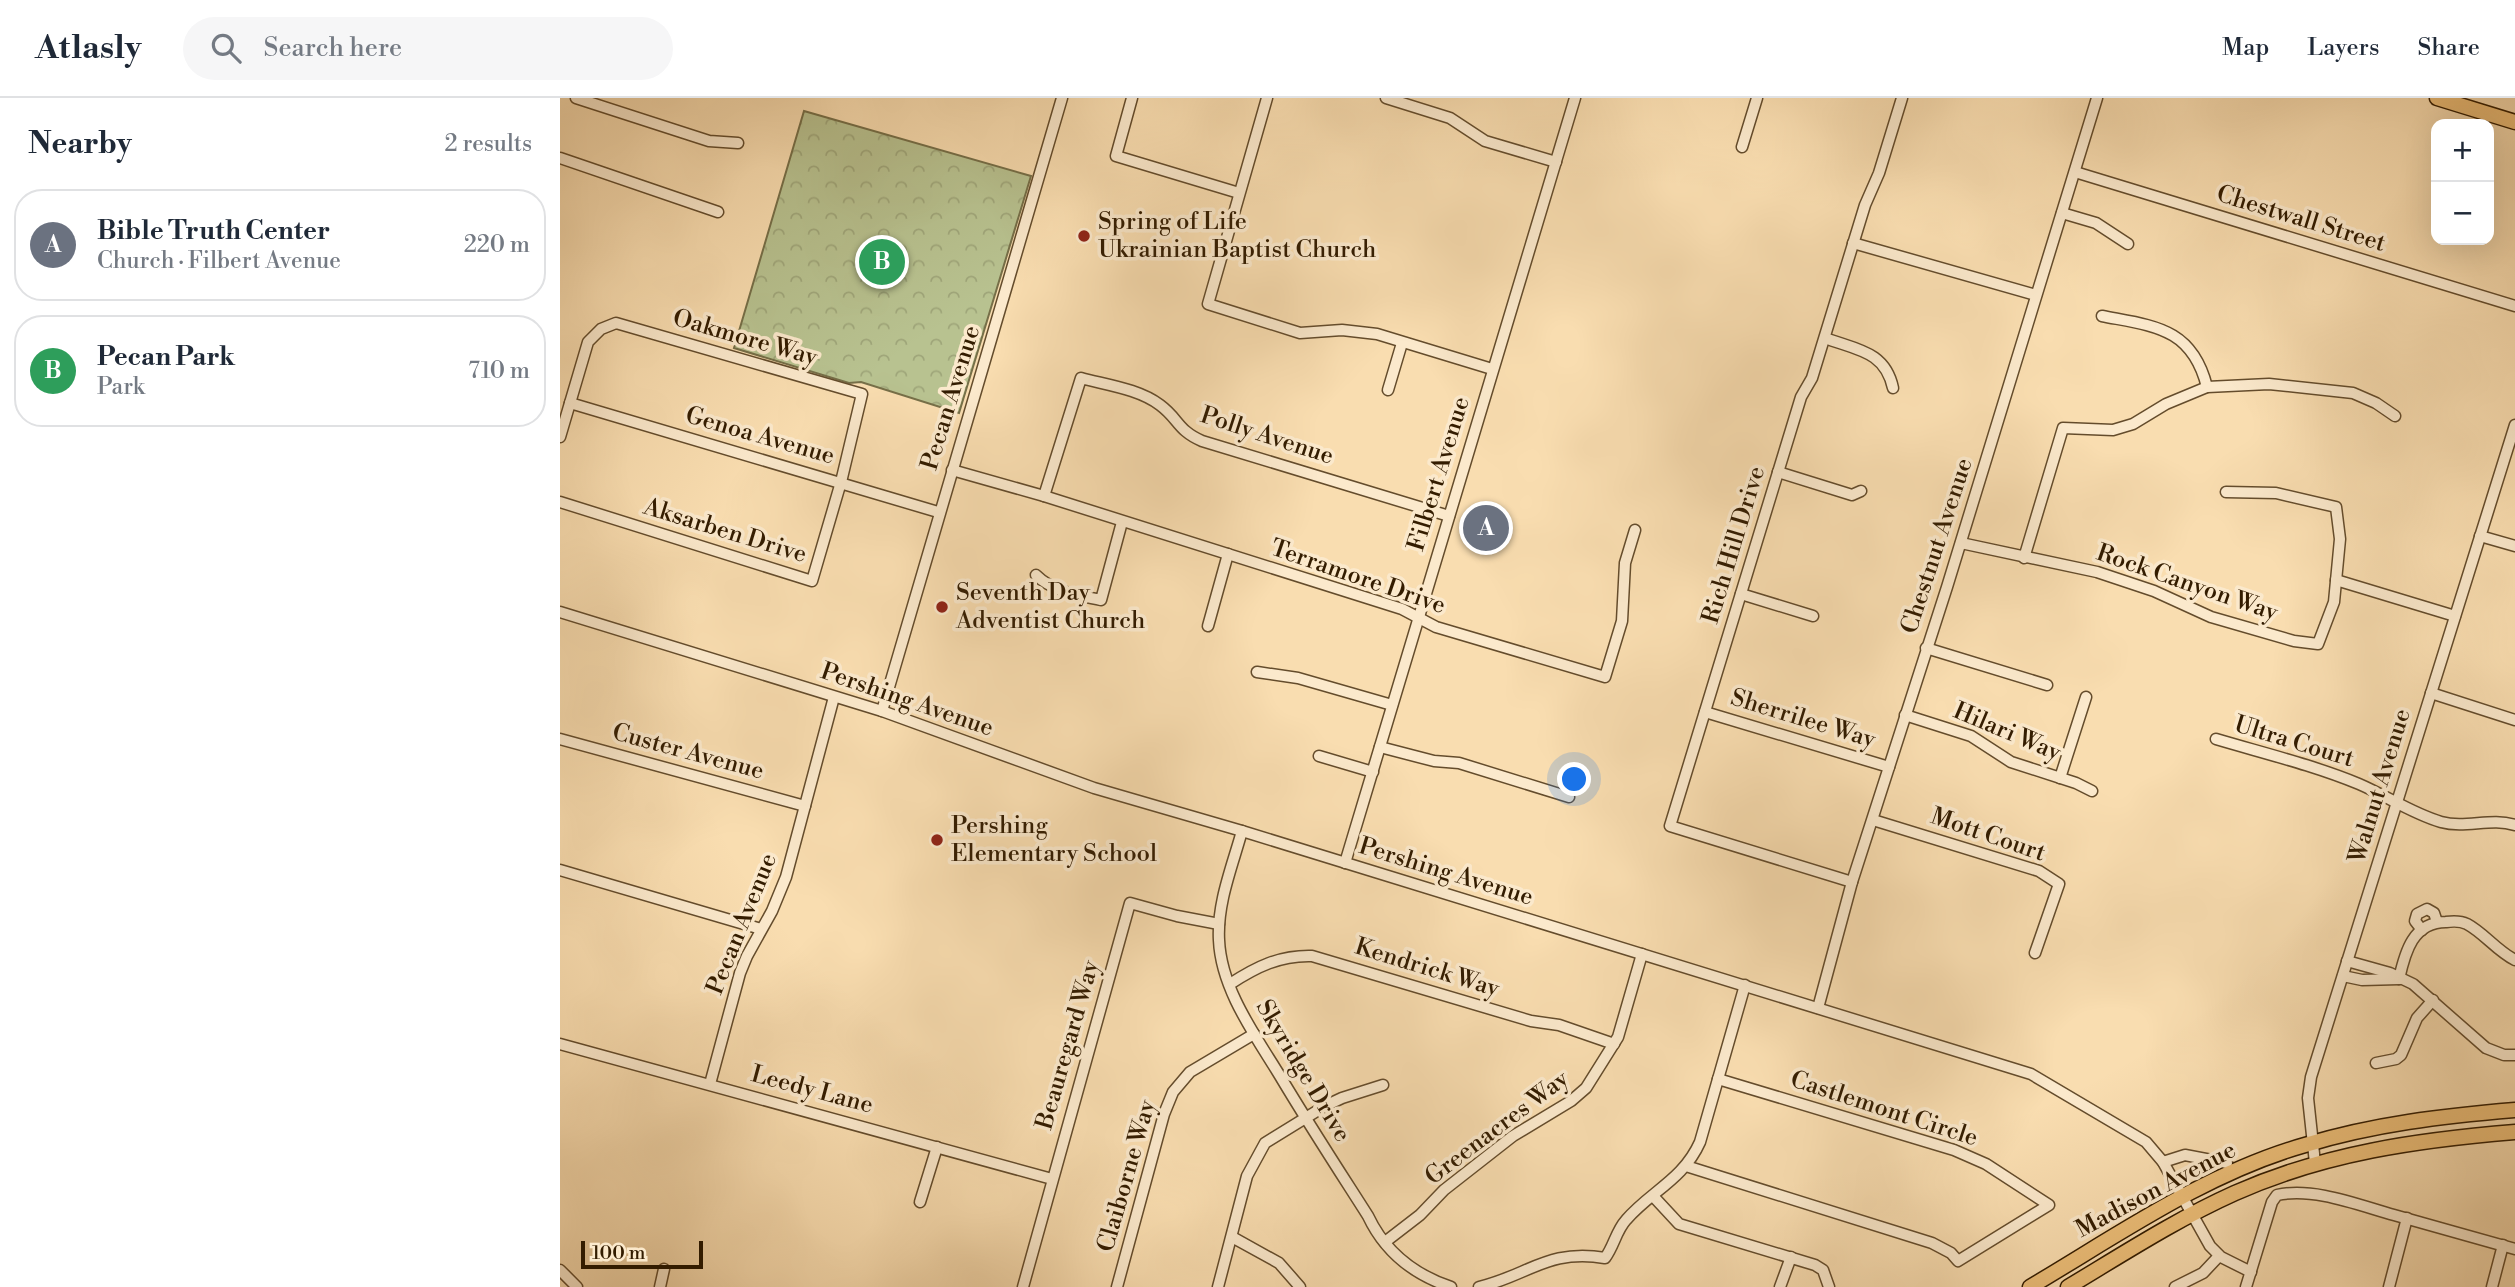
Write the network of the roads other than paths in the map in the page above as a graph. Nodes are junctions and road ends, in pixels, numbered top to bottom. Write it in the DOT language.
graph roads {
  1 [pos="576,98"];
  2 [pos="1062,98"];
  3 [pos="1132,98"];
  4 [pos="1267,98"];
  5 [pos="1386,98"];
  6 [pos="1575,98"];
  7 [pos="1757,98"];
  8 [pos="1902,98"];
  9 [pos="2097,98"];
  10 [pos="2437,98"];
  11 [pos="2515,122"];
  12 [pos="738,143"];
  13 [pos="1742,147"];
  14 [pos="560,158"];
  15 [pos="1556,162"];
  16 [pos="2075,172"];
  17 [pos="1239,193"];
  18 [pos="718,212"];
  19 [pos="2062,213"];
  20 [pos="1853,243"];
  21 [pos="2128,244"];
  22 [pos="2036,295"];
  23 [pos="2515,306"];
  24 [pos="2102,316"];
  25 [pos="1825,338"];
  26 [pos="1402,343"];
  27 [pos="1492,369"];
  28 [pos="2207,387"];
  29 [pos="1893,388"];
  30 [pos="1388,390"];
  31 [pos="862,394"];
  32 [pos="570,403"];
  33 [pos="2395,416"];
  34 [pos="2515,425"];
  35 [pos="560,437"];
  36 [pos="2512,448"];
  37 [pos="952,470"];
  38 [pos="1778,472"];
  39 [pos="841,482"];
  40 [pos="1861,491"];
  41 [pos="2226,492"];
  42 [pos="1044,496"];
  43 [pos="560,502"];
  44 [pos="939,512"];
  45 [pos="1450,516"];
  46 [pos="1122,522"];
  47 [pos="1635,530"];
  48 [pos="2480,536"];
  49 [pos="1961,543"];
  50 [pos="2515,547"];
  51 [pos="1228,554"];
  52 [pos="2024,558"];
  53 [pos="1036,575"];
  54 [pos="2336,580"];
  55 [pos="1741,594"];
  56 [pos="560,612"];
  57 [pos="1813,616"];
  58 [pos="2455,616"];
  59 [pos="1418,618"];
  60 [pos="1208,626"];
  61 [pos="1926,649"];
  62 [pos="1257,672"];
  63 [pos="2047,685"];
  64 [pos="2431,694"];
  65 [pos="2086,696"];
  66 [pos="834,697"];
  67 [pos="1392,705"];
  68 [pos="882,711"];
  69 [pos="1705,712"];
  70 [pos="1905,715"];
  71 [pos="2515,720"];
  72 [pos="560,739"];
  73 [pos="2216,739"];
  74 [pos="1380,747"];
  75 [pos="1319,756"];
  76 [pos="1889,767"];
  77 [pos="1373,772"];
  78 [pos="2060,778"];
  79 [pos="2092,791"];
  80 [pos="1569,797"];
  81 [pos="2396,803"];
  82 [pos="805,806"];
  83 [pos="1874,820"];
  84 [pos="2515,825"];
  85 [pos="1242,831"];
  86 [pos="1345,863"];
  87 [pos="560,870"];
  88 [pos="1852,882"];
  89 [pos="2437,922"];
  90 [pos="1219,924"];
  91 [pos="761,929"];
  92 [pos="2422,930"];
  93 [pos="2035,953"];
  94 [pos="1642,954"];
  95 [pos="2515,960"];
  96 [pos="2347,961"];
  97 [pos="2343,976"];
  98 [pos="2399,979"];
  99 [pos="1230,984"];
  100 [pos="1745,985"];
  101 [pos="2434,1000"];
  102 [pos="1818,1008"];
  103 [pos="1254,1034"];
  104 [pos="560,1044"];
  105 [pos="1614,1044"];
  106 [pos="2515,1055"];
  107 [pos="2376,1063"];
  108 [pos="1718,1079"];
  109 [pos="710,1084"];
  110 [pos="1383,1085"];
  111 [pos="2515,1110"];
  112 [pos="1305,1117"];
  113 [pos="2515,1132"];
  114 [pos="2313,1143"];
  115 [pos="937,1147"];
  116 [pos="2163,1162"];
  117 [pos="2227,1163"];
  118 [pos="2315,1163"];
  119 [pos="1686,1166"];
  120 [pos="1052,1179"];
  121 [pos="1653,1196"];
  122 [pos="2183,1197"];
  123 [pos="920,1202"];
  124 [pos="2192,1214"];
  125 [pos="2407,1218"];
  126 [pos="1232,1237"];
  127 [pos="1385,1242"];
  128 [pos="2503,1245"];
  129 [pos="2515,1249"];
  130 [pos="2219,1256"];
  131 [pos="1790,1257"];
  132 [pos="664,1269"];
  133 [pos="560,1270"];
  134 [pos="2251,1272"];
  135 [pos="2087,1282"];
  136 [pos="1429,1284"];
  137 [pos="573,1286"];
  138 [pos="660,1287"];
  139 [pos="1023,1287"];
  140 [pos="1117,1287"];
  141 [pos="1218,1287"];
  142 [pos="1300,1287"];
  143 [pos="1451,1287"];
  144 [pos="1479,1287"];
  145 [pos="1780,1287"];
  146 [pos="1829,1287"];
  147 [pos="2030,1287"];
  148 [pos="2068,1287"];
  149 [pos="2175,1287"];
  150 [pos="2246,1287"];
  151 [pos="2389,1287"];
  152 [pos="2491,1287"];
  1 -- 12 [label="street"];
  2 -- 37 [label="street, Pecan Avenue"];
  3 -- 17 [label="street"];
  4 -- 17 [label="street"];
  5 -- 15 [label="street"];
  6 -- 15 [label="street, Filbert Avenue"];
  7 -- 13 [label="street"];
  8 -- 20 [label="street, Rich Hill Drive"];
  9 -- 16 [label="street, Chestnut Avenue"];
  10 -- 11 [label="main road"];
  14 -- 18 [label="street"];
  15 -- 27 [label="street, Filbert Avenue"];
  16 -- 19 [label="street, Chestnut Avenue"];
  16 -- 23 [label="street, Chestwall Street"];
  17 -- 26 [label="street"];
  19 -- 21 [label="street"];
  19 -- 22 [label="street, Chestnut Avenue"];
  20 -- 22 [label="street"];
  20 -- 25 [label="street, Rich Hill Drive"];
  22 -- 49 [label="street, Chestnut Avenue"];
  24 -- 28 [label="street"];
  25 -- 29 [label="street"];
  25 -- 38 [label="street, Rich Hill Drive"];
  26 -- 27 [label="street"];
  26 -- 30 [label="street"];
  27 -- 45 [label="street, Filbert Avenue"];
  28 -- 33 [label="street"];
  28 -- 52 [label="street"];
  31 -- 32 [label="street, Oakmore Way"];
  31 -- 39 [label="street, Aksarben Drive"];
  32 -- 35 [label="street"];
  32 -- 39 [label="street, Genoa Avenue"];
  34 -- 36 [label="street, Walnut Avenue"];
  36 -- 48 [label="street, Walnut Avenue"];
  37 -- 42 [label="street, Terramore Drive"];
  37 -- 44 [label="street, Pecan Avenue"];
  38 -- 40 [label="street"];
  38 -- 55 [label="street, Rich Hill Drive"];
  39 -- 43 [label="street, Aksarben Drive"];
  39 -- 44 [label="street, Genoa Avenue"];
  41 -- 54 [label="street, Rock Canyon Way"];
  42 -- 45 [label="street, Polly Avenue"];
  42 -- 46 [label="street, Terramore Drive"];
  44 -- 68 [label="street, Pecan Avenue"];
  45 -- 59 [label="street, Filbert Avenue"];
  46 -- 51 [label="street, Terramore Drive"];
  46 -- 53 [label="street"];
  47 -- 59 [label="street, Terramore Drive"];
  48 -- 50 [label="street"];
  48 -- 58 [label="street, Walnut Avenue"];
  49 -- 52 [label="street, Rock Canyon Way"];
  49 -- 61 [label="street, Chestnut Avenue"];
  51 -- 59 [label="street, Terramore Drive"];
  51 -- 60 [label="street"];
  52 -- 54 [label="street, Rock Canyon Way"];
  54 -- 58 [label="street"];
  55 -- 57 [label="street"];
  55 -- 69 [label="street, Rich Hill Drive"];
  56 -- 66 [label="street, Pershing Avenue"];
  58 -- 64 [label="street, Walnut Avenue"];
  59 -- 67 [label="street, Filbert Avenue"];
  61 -- 63 [label="street"];
  61 -- 70 [label="street, Chestnut Avenue"];
  62 -- 67 [label="street"];
  64 -- 71 [label="street"];
  64 -- 81 [label="street, Walnut Avenue"];
  65 -- 78 [label="street"];
  66 -- 68 [label="street, Pershing Avenue"];
  66 -- 82 [label="street, Pecan Avenue"];
  67 -- 74 [label="street, Filbert Avenue"];
  68 -- 85 [label="street, Pershing Avenue"];
  69 -- 76 [label="street, Sherrilee Way"];
  69 -- 88 [label="street, Rich Hill Drive"];
  70 -- 76 [label="street, Chestnut Avenue"];
  70 -- 78 [label="street, Hilari Way"];
  72 -- 82 [label="street, Custer Avenue"];
  73 -- 81 [label="street, Ultra Court"];
  74 -- 77 [label="street, Filbert Avenue"];
  74 -- 80 [label="street"];
  75 -- 77 [label="street"];
  76 -- 83 [label="street, Chestnut Avenue"];
  77 -- 86 [label="street, Filbert Avenue"];
  78 -- 79 [label="street, Hilari Way"];
  81 -- 84 [label="street, Ultra Court"];
  81 -- 96 [label="street, Walnut Avenue"];
  82 -- 91 [label="street, Pecan Avenue"];
  83 -- 88 [label="street, Chestnut Avenue"];
  83 -- 93 [label="street, Mott Court"];
  85 -- 86 [label="street, Pershing Avenue"];
  85 -- 90 [label="street, Skyridge Drive"];
  86 -- 94 [label="street, Pershing Avenue"];
  87 -- 91 [label="street"];
  88 -- 102 [label="street, Chestnut Avenue"];
  89 -- 92 [label="street"];
  89 -- 92 [label="street"];
  89 -- 95 [label="street"];
  90 -- 99 [label="street, Skyridge Drive"];
  90 -- 120 [label="street, Beauregard Way"];
  91 -- 109 [label="street, Pecan Avenue"];
  92 -- 98 [label="street"];
  94 -- 100 [label="street, Pershing Avenue"];
  94 -- 105 [label="street, Greenacres Way"];
  96 -- 97 [label="street, Walnut Avenue"];
  96 -- 98 [label="street"];
  97 -- 98 [label="street"];
  97 -- 114 [label="street, Walnut Avenue"];
  98 -- 101 [label="street"];
  99 -- 103 [label="street, Skyridge Drive"];
  99 -- 105 [label="street, Kendrick Way"];
  100 -- 102 [label="street, Pershing Avenue"];
  100 -- 108 [label="street"];
  101 -- 106 [label="street"];
  101 -- 107 [label="street"];
  102 -- 116 [label="street, Pershing Avenue"];
  103 -- 112 [label="street, Skyridge Drive"];
  103 -- 140 [label="street, Claiborne Way"];
  104 -- 109 [label="street, Leedy Lane"];
  105 -- 127 [label="street, Greenacres Way"];
  108 -- 119 [label="street"];
  108 -- 119 [label="street, Castlemont Circle"];
  109 -- 115 [label="street, Leedy Lane"];
  110 -- 112 [label="street"];
  111 -- 114 [label="main road, Madison Avenue"];
  112 -- 126 [label="street"];
  112 -- 127 [label="street, Skyridge Drive"];
  113 -- 118 [label="main road, Madison Avenue"];
  114 -- 118 [label="street, Walnut Avenue"];
  114 -- 122 [label="main road, Madison Avenue"];
  115 -- 120 [label="street, Leedy Lane"];
  115 -- 123 [label="street"];
  116 -- 117 [label="street"];
  116 -- 122 [label="street, Pershing Avenue"];
  118 -- 124 [label="main road, Madison Avenue"];
  119 -- 121 [label="street"];
  120 -- 139 [label="street, Beauregard Way"];
  121 -- 131 [label="street"];
  121 -- 144 [label="street"];
  122 -- 124 [label="street, Pershing Avenue"];
  122 -- 147 [label="main road, Madison Avenue"];
  124 -- 130 [label="street, Pershing Avenue"];
  124 -- 135 [label="main road, Madison Avenue"];
  125 -- 128 [label="street"];
  125 -- 134 [label="street"];
  125 -- 151 [label="street"];
  126 -- 141 [label="street"];
  126 -- 142 [label="street"];
  127 -- 136 [label="street, Skyridge Drive"];
  128 -- 129 [label="street"];
  128 -- 152 [label="street"];
  130 -- 134 [label="street, Pershing Avenue"];
  130 -- 149 [label="street"];
  131 -- 145 [label="street"];
  131 -- 146 [label="street"];
  132 -- 138 [label="street"];
  133 -- 137 [label="street"];
  134 -- 150 [label="street"];
  135 -- 148 [label="main road, Madison Avenue"];
  136 -- 143 [label="street, Skyridge Drive"];
}
